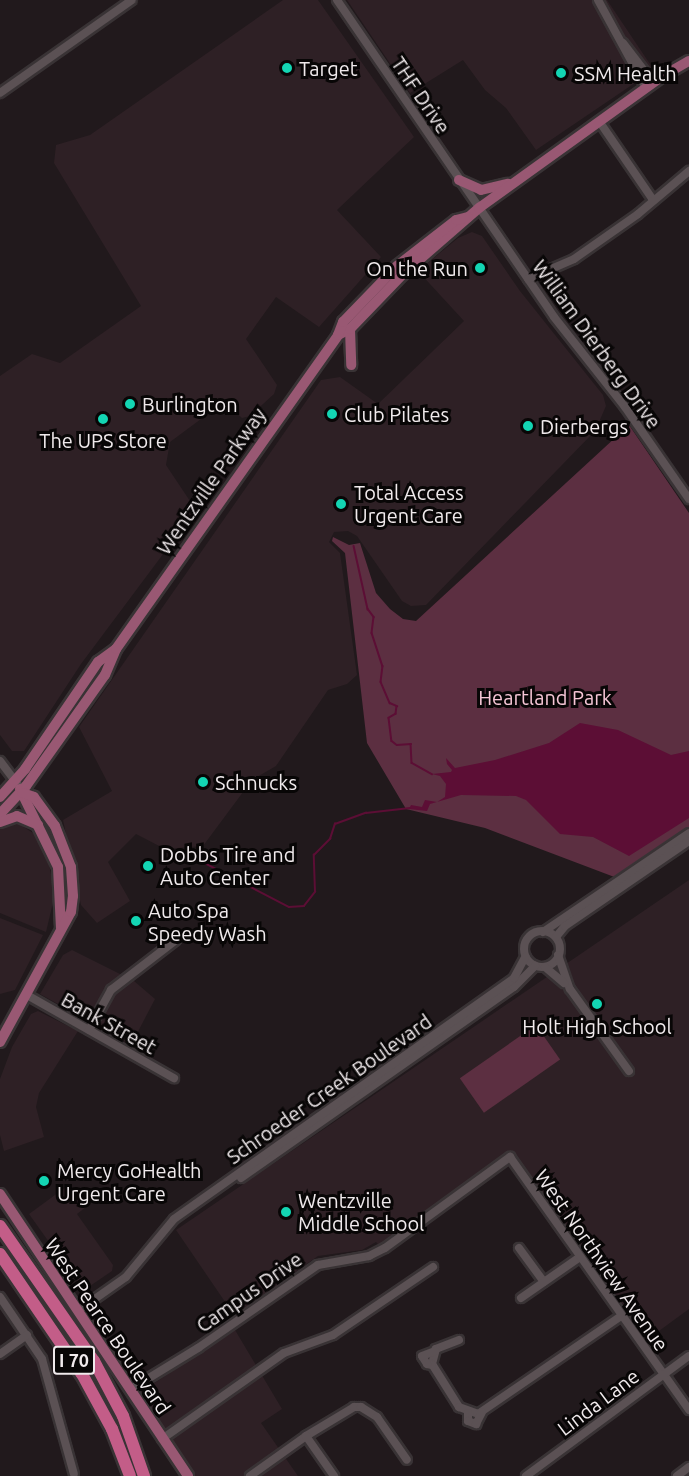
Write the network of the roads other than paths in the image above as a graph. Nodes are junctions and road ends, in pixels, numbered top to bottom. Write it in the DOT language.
graph roads {
  1 [pos="132,0"];
  2 [pos="337,0"];
  3 [pos="598,0"];
  4 [pos="689,61"];
  5 [pos="649,85"];
  6 [pos="0,93"];
  7 [pos="599,121"];
  8 [pos="689,171"];
  9 [pos="459,180"];
  10 [pos="514,183"];
  11 [pos="653,200"];
  12 [pos="479,208"];
  13 [pos="468,217"];
  14 [pos="528,279"];
  15 [pos="350,328"];
  16 [pos="338,335"];
  17 [pos="351,365"];
  18 [pos="689,499"];
  19 [pos="0,761"];
  20 [pos="19,787"];
  21 [pos="0,797"];
  22 [pos="0,814"];
  23 [pos="0,822"];
  24 [pos="40,827"];
  25 [pos="689,832"];
  26 [pos="689,841"];
  27 [pos="71,867"];
  28 [pos="59,872"];
  29 [pos="71,907"];
  30 [pos="61,928"];
  31 [pos="543,932"];
  32 [pos="556,938"];
  33 [pos="176,940"];
  34 [pos="558,955"];
  35 [pos="525,957"];
  36 [pos="540,966"];
  37 [pos="570,989"];
  38 [pos="27,995"];
  39 [pos="89,1030"];
  40 [pos="0,1042"];
  41 [pos="629,1071"];
  42 [pos="174,1078"];
  43 [pos="510,1157"];
  44 [pos="0,1194"];
  45 [pos="0,1226"];
  46 [pos="519,1248"];
  47 [pos="153,1250"];
  48 [pos="0,1254"];
  49 [pos="580,1257"];
  50 [pos="433,1267"];
  51 [pos="544,1282"];
  52 [pos="0,1297"];
  53 [pos="521,1298"];
  54 [pos="80,1310"];
  55 [pos="621,1316"];
  56 [pos="27,1335"];
  57 [pos="459,1340"];
  58 [pos="0,1354"];
  59 [pos="689,1356"];
  60 [pos="663,1375"];
  61 [pos="131,1389"];
  62 [pos="689,1410"];
  63 [pos="306,1436"];
  64 [pos="162,1439"];
  65 [pos="407,1460"];
  66 [pos="689,1467"];
  67 [pos="74,1474"];
  68 [pos="130,1476"];
  69 [pos="144,1476"];
  70 [pos="188,1476"];
  71 [pos="250,1476"];
  72 [pos="334,1476"];
  73 [pos="526,1476"];
  74 [pos="677,1476"];
  1 -- 6 [label="street"];
  2 -- 9 [label="street, THF Drive"];
  3 -- 5 [label="street"];
  4 -- 5 [label="main road, Wentzville Parkway"];
  5 -- 7 [label="main road, Wentzville Parkway"];
  7 -- 10 [label="main road, Wentzville Parkway"];
  7 -- 11 [label="street"];
  8 -- 11 [label="street"];
  9 -- 10 [label="main road"];
  9 -- 12 [label="street, THF Drive"];
  10 -- 12 [label="main road, Wentzville Parkway"];
  11 -- 14 [label="street"];
  12 -- 13 [label="main road, Wentzville Parkway"];
  12 -- 14 [label="street, William Dierberg Drive"];
  13 -- 15 [label="main road, Wentzville Parkway"];
  13 -- 16 [label="main road, Wentzville Parkway"];
  14 -- 18 [label="street, William Dierberg Drive"];
  15 -- 16 [label="main road, Wentzville Parkway"];
  15 -- 17 [label="main road"];
  16 -- 20 [label="main road, Wentzville Parkway"];
  19 -- 20 [label="street"];
  20 -- 21 [label="main road, Wentzville Parkway"];
  20 -- 22 [label="main road, Wentzville Parkway"];
  20 -- 24 [label="main road"];
  20 -- 27 [label="main road"];
  23 -- 24 [label="main road"];
  24 -- 27 [label="main road"];
  24 -- 28 [label="main road"];
  25 -- 31 [label="street"];
  26 -- 32 [label="street"];
  27 -- 29 [label="main road"];
  28 -- 29 [label="main road"];
  28 -- 30 [label="main road"];
  29 -- 30 [label="main road"];
  30 -- 38 [label="main road"];
  31 -- 32 [label="street"];
  31 -- 35 [label="street"];
  32 -- 34 [label="street"];
  33 -- 39 [label="street"];
  34 -- 36 [label="street"];
  34 -- 37 [label="street"];
  35 -- 36 [label="street"];
  35 -- 47 [label="street, Schroeder Creek Boulevard"];
  36 -- 37 [label="street"];
  36 -- 47 [label="street, Schroeder Creek Boulevard"];
  37 -- 41 [label="street"];
  38 -- 39 [label="street, Bank Street"];
  38 -- 40 [label="main road"];
  39 -- 42 [label="street, Bank Street"];
  43 -- 49 [label="street, West Northview Avenue"];
  43 -- 61 [label="street, Campus Drive"];
  44 -- 54 [label="main road, West Pearce Boulevard"];
  45 -- 69 [label="highway, I 70"];
  46 -- 51 [label="street"];
  47 -- 54 [label="street, Schroeder Creek Boulevard"];
  48 -- 68 [label="highway, I 70"];
  49 -- 51 [label="street"];
  49 -- 55 [label="street, West Northview Avenue"];
  50 -- 64 [label="street"];
  51 -- 53 [label="street"];
  52 -- 56 [label="street"];
  54 -- 61 [label="main road, West Pearce Boulevard"];
  55 -- 57 [label="street"];
  55 -- 60 [label="street, West Northview Avenue"];
  56 -- 58 [label="street"];
  56 -- 67 [label="street"];
  59 -- 60 [label="street, Linda Lane"];
  60 -- 62 [label="street, West Northview Avenue"];
  60 -- 73 [label="street, Linda Lane"];
  61 -- 64 [label="main road, West Pearce Boulevard"];
  63 -- 65 [label="street"];
  63 -- 71 [label="street"];
  63 -- 72 [label="street"];
  64 -- 70 [label="main road, West Pearce Boulevard"];
  66 -- 74 [label="street"];
}
